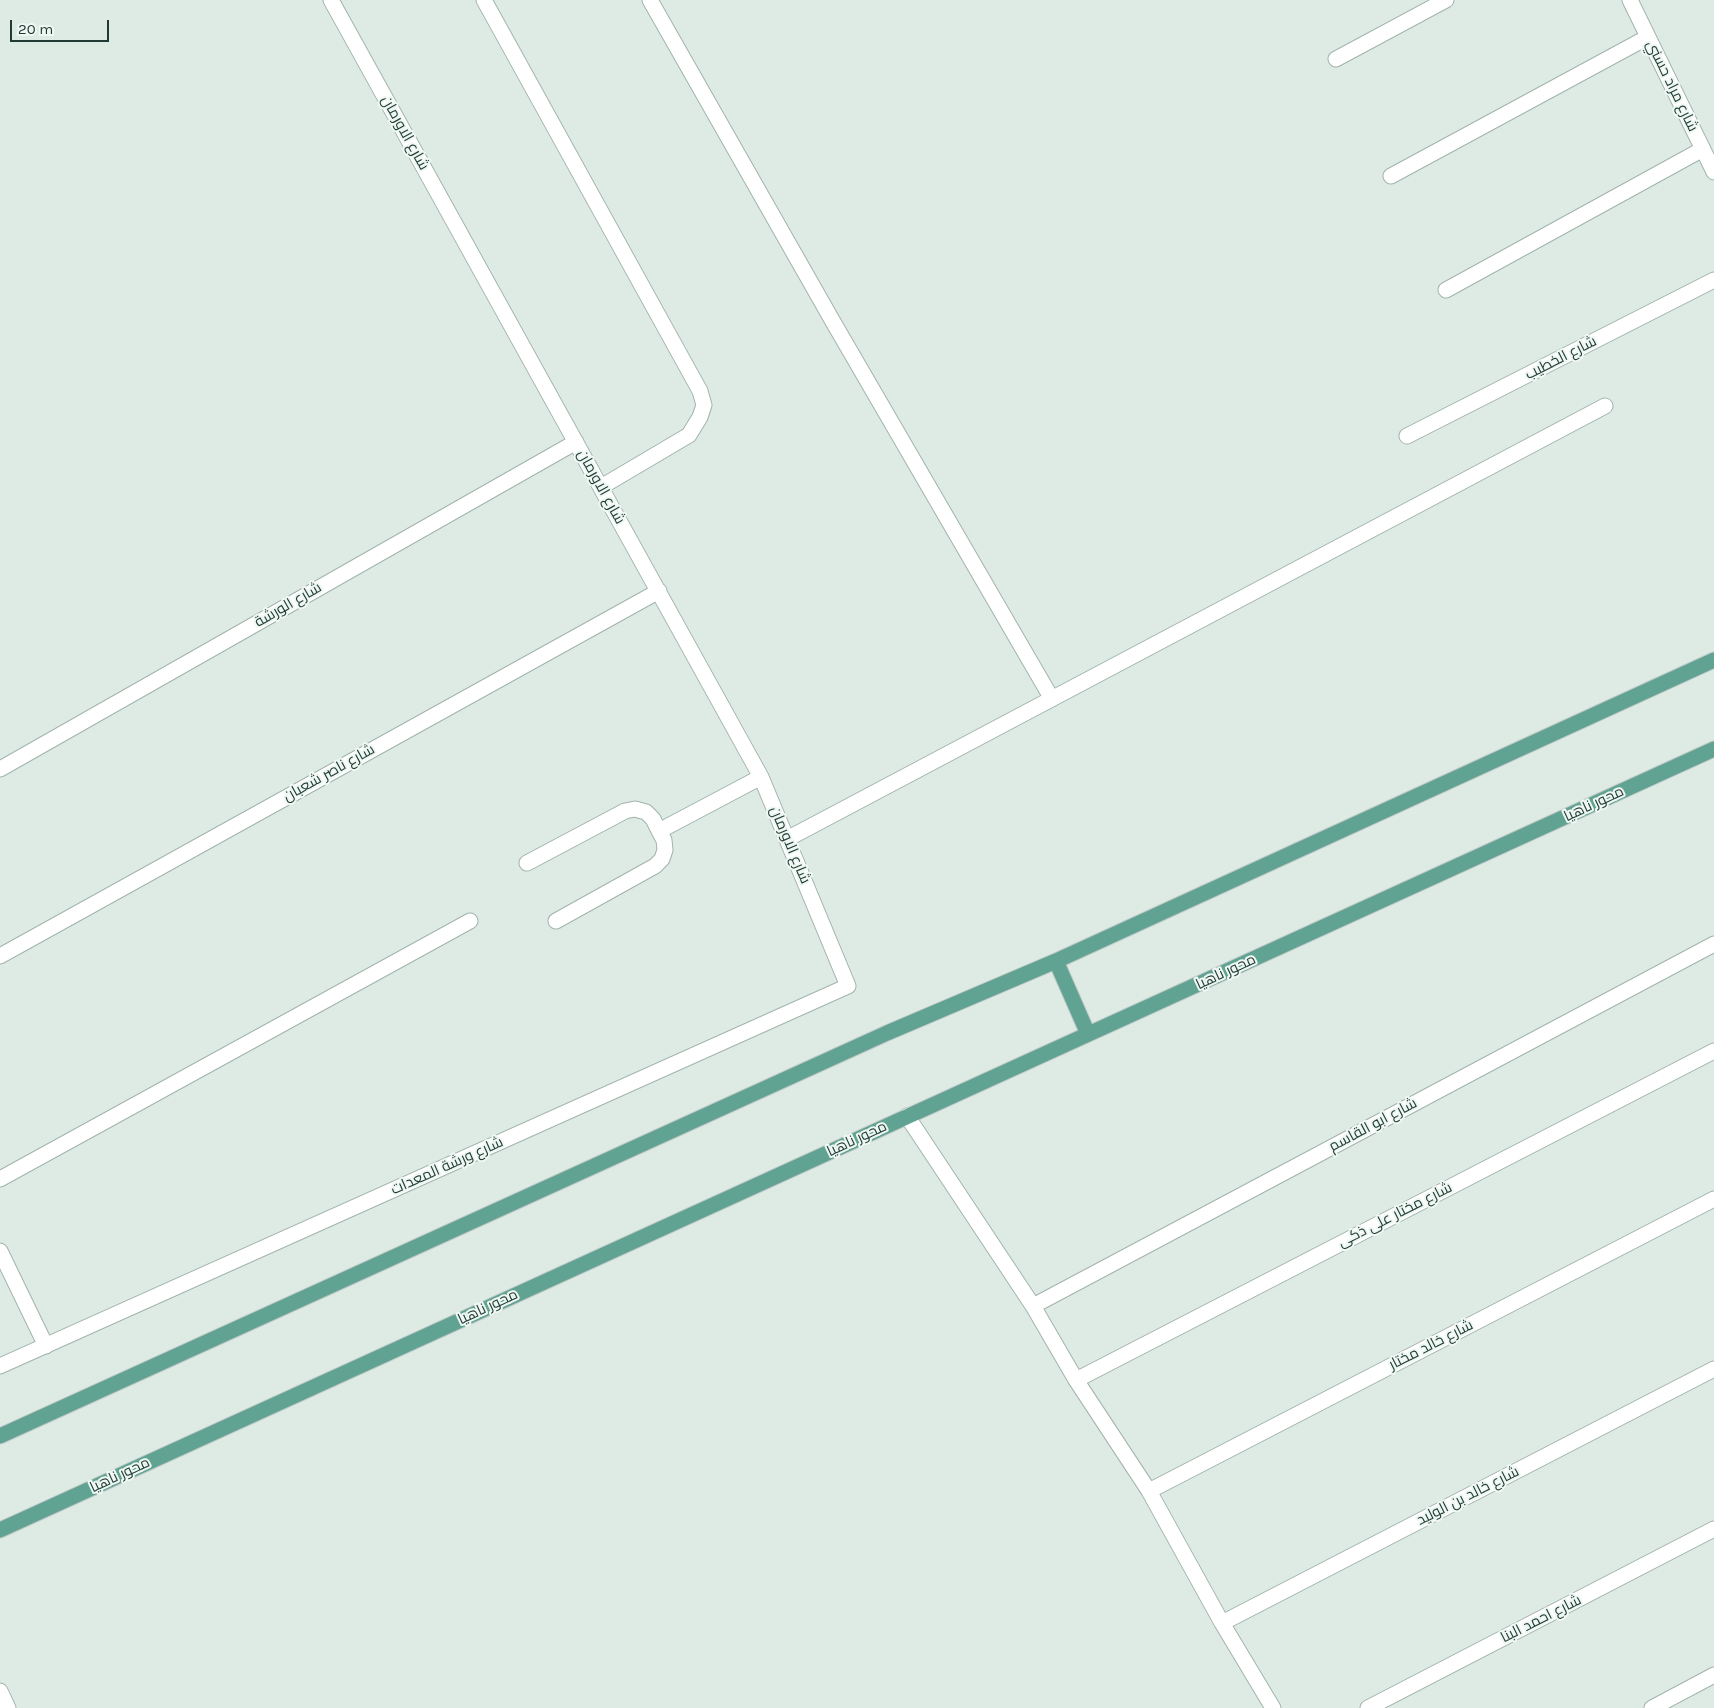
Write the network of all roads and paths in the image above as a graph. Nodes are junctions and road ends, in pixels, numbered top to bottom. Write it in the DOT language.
graph roads {
  1 [pos="331,0"];
  2 [pos="484,0"];
  3 [pos="650,0"];
  4 [pos="1446,0"];
  5 [pos="1630,0"];
  6 [pos="1648,37"];
  7 [pos="1336,59"];
  8 [pos="1703,149"];
  9 [pos="1714,172"];
  10 [pos="1391,176"];
  11 [pos="1714,280"];
  12 [pos="1446,290"];
  13 [pos="1605,406"];
  14 [pos="1407,436"];
  15 [pos="576,442"];
  16 [pos="601,487"];
  17 [pos="659,591"];
  18 [pos="1714,660"];
  19 [pos="1052,699"];
  20 [pos="1714,749"];
  21 [pos="0,769"];
  22 [pos="761,777"];
  23 [pos="659,830"];
  24 [pos="787,839"];
  25 [pos="526,863"];
  26 [pos="470,921"];
  27 [pos="556,921"];
  28 [pos="1714,944"];
  29 [pos="0,956"];
  30 [pos="1056,961"];
  31 [pos="848,986"];
  32 [pos="1088,1034"];
  33 [pos="1714,1050"];
  34 [pos="907,1116"];
  35 [pos="0,1179"];
  36 [pos="1714,1199"];
  37 [pos="0,1252"];
  38 [pos="1033,1306"];
  39 [pos="46,1346"];
  40 [pos="0,1366"];
  41 [pos="1714,1369"];
  42 [pos="1076,1380"];
  43 [pos="0,1436"];
  44 [pos="1149,1491"];
  45 [pos="0,1530"];
  46 [pos="1714,1530"];
  47 [pos="1222,1622"];
  48 [pos="1714,1675"];
  49 [pos="0,1691"];
  50 [pos="8,1708"];
  51 [pos="1273,1708"];
  52 [pos="1368,1708"];
  53 [pos="1652,1708"];
  1 -- 15 [label="street, شارع الاورمان"];
  2 -- 16 [label="street"];
  3 -- 19 [label="street"];
  4 -- 7 [label="street"];
  5 -- 6 [label="street, شارع مراد حسني"];
  6 -- 8 [label="street, شارع مراد حسني"];
  6 -- 10 [label="street"];
  8 -- 9 [label="street, شارع مراد حسني"];
  8 -- 12 [label="street"];
  11 -- 14 [label="street, شارع الخطيب"];
  13 -- 19 [label="street"];
  15 -- 16 [label="street, شارع الاورمان"];
  15 -- 21 [label="street, شارع الورشة"];
  16 -- 17 [label="street, شارع الاورمان"];
  17 -- 22 [label="street, شارع الاورمان"];
  17 -- 29 [label="street, شارع ناصر شعبان"];
  18 -- 30 [label="main road"];
  19 -- 24 [label="street"];
  20 -- 32 [label="main road, محور ناهيا"];
  22 -- 23 [label="street"];
  22 -- 24 [label="street, شارع الاورمان"];
  23 -- 25 [label="street"];
  23 -- 27 [label="street"];
  24 -- 31 [label="street, شارع الاورمان"];
  26 -- 35 [label="street"];
  28 -- 38 [label="street, شارع ابو القاسم"];
  30 -- 32 [label="main road"];
  30 -- 43 [label="main road"];
  31 -- 39 [label="street, شارع ورشة المعدات"];
  32 -- 34 [label="main road, محور ناهيا"];
  33 -- 42 [label="street, شارع مختار على ذكى"];
  34 -- 38 [label="street"];
  34 -- 45 [label="main road, محور ناهيا"];
  36 -- 44 [label="street, شارع خالد مختار"];
  37 -- 39 [label="street"];
  38 -- 42 [label="street"];
  39 -- 40 [label="street, شارع ورشة المعدات"];
  41 -- 47 [label="street, شارع خالد بن الوليد"];
  42 -- 44 [label="street"];
  44 -- 47 [label="street"];
  46 -- 52 [label="street, شارع احمد البنا"];
  47 -- 51 [label="street"];
  48 -- 53 [label="street"];
  49 -- 50 [label="street"];
}
